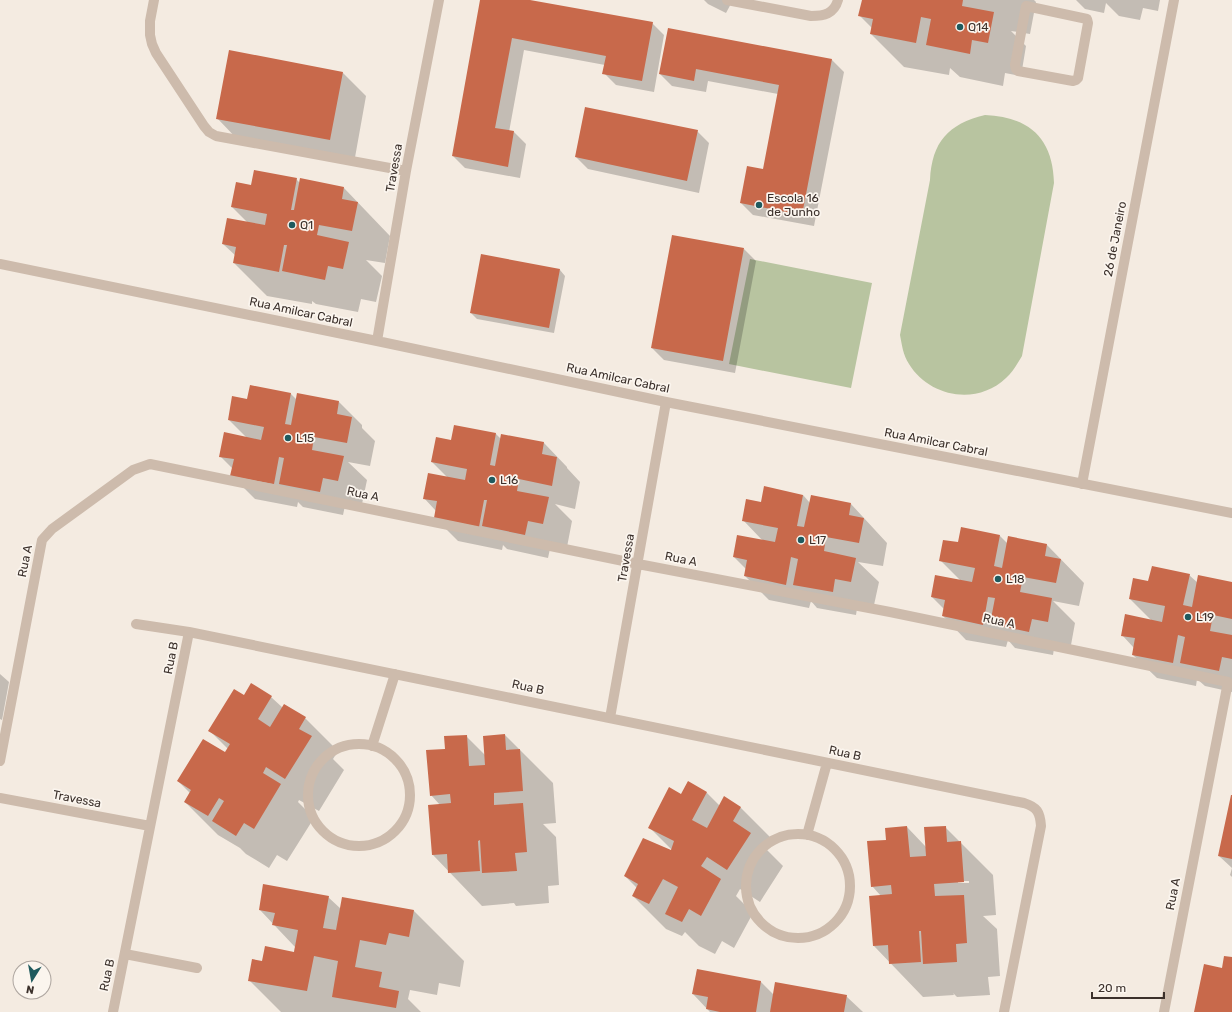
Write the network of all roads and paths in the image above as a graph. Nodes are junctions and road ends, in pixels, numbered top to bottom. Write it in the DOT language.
graph roads {
  1 [pos="154,0"];
  2 [pos="439,0"];
  3 [pos="726,0"];
  4 [pos="838,0"];
  5 [pos="1174,0"];
  6 [pos="1025,3"];
  7 [pos="406,171"];
  8 [pos="0,264"];
  9 [pos="377,341"];
  10 [pos="666,402"];
  11 [pos="1082,484"];
  12 [pos="1232,513"];
  13 [pos="638,564"];
  14 [pos="136,624"];
  15 [pos="189,632"];
  16 [pos="395,674"];
  17 [pos="610,718"];
  18 [pos="372,746"];
  19 [pos="0,761"];
  20 [pos="827,763"];
  21 [pos="0,798"];
  22 [pos="150,826"];
  23 [pos="807,835"];
  24 [pos="125,954"];
  25 [pos="197,968"];
  26 [pos="113,1012"];
  27 [pos="1004,1012"];
  28 [pos="1164,1012"];
  1 -- 7 [label="street"];
  2 -- 7 [label="street, Travessa"];
  3 -- 4 [label="street"];
  5 -- 11 [label="street, 26 de Janeiro"];
  6 -- 6 [label="street"];
  7 -- 9 [label="street, Travessa"];
  8 -- 9 [label="street, Rua Amilcar Cabral"];
  9 -- 10 [label="street, Rua Amilcar Cabral"];
  10 -- 11 [label="street, Rua Amilcar Cabral"];
  10 -- 13 [label="street, Travessa"];
  11 -- 12 [label="street, Rua Amilcar Cabral"];
  13 -- 17 [label="street, Travessa"];
  13 -- 19 [label="street, Rua A"];
  13 -- 28 [label="street, Rua A"];
  14 -- 15 [label="street"];
  15 -- 16 [label="street, Rua B"];
  15 -- 22 [label="street, Rua B"];
  16 -- 17 [label="street, Rua B"];
  16 -- 18 [label="street"];
  17 -- 20 [label="street, Rua B"];
  18 -- 18 [label="street"];
  20 -- 23 [label="street"];
  20 -- 27 [label="street, Rua B"];
  21 -- 22 [label="street, Travessa"];
  22 -- 24 [label="street, Rua B"];
  23 -- 23 [label="street"];
  24 -- 25 [label="street"];
  24 -- 26 [label="street, Rua B"];
}
